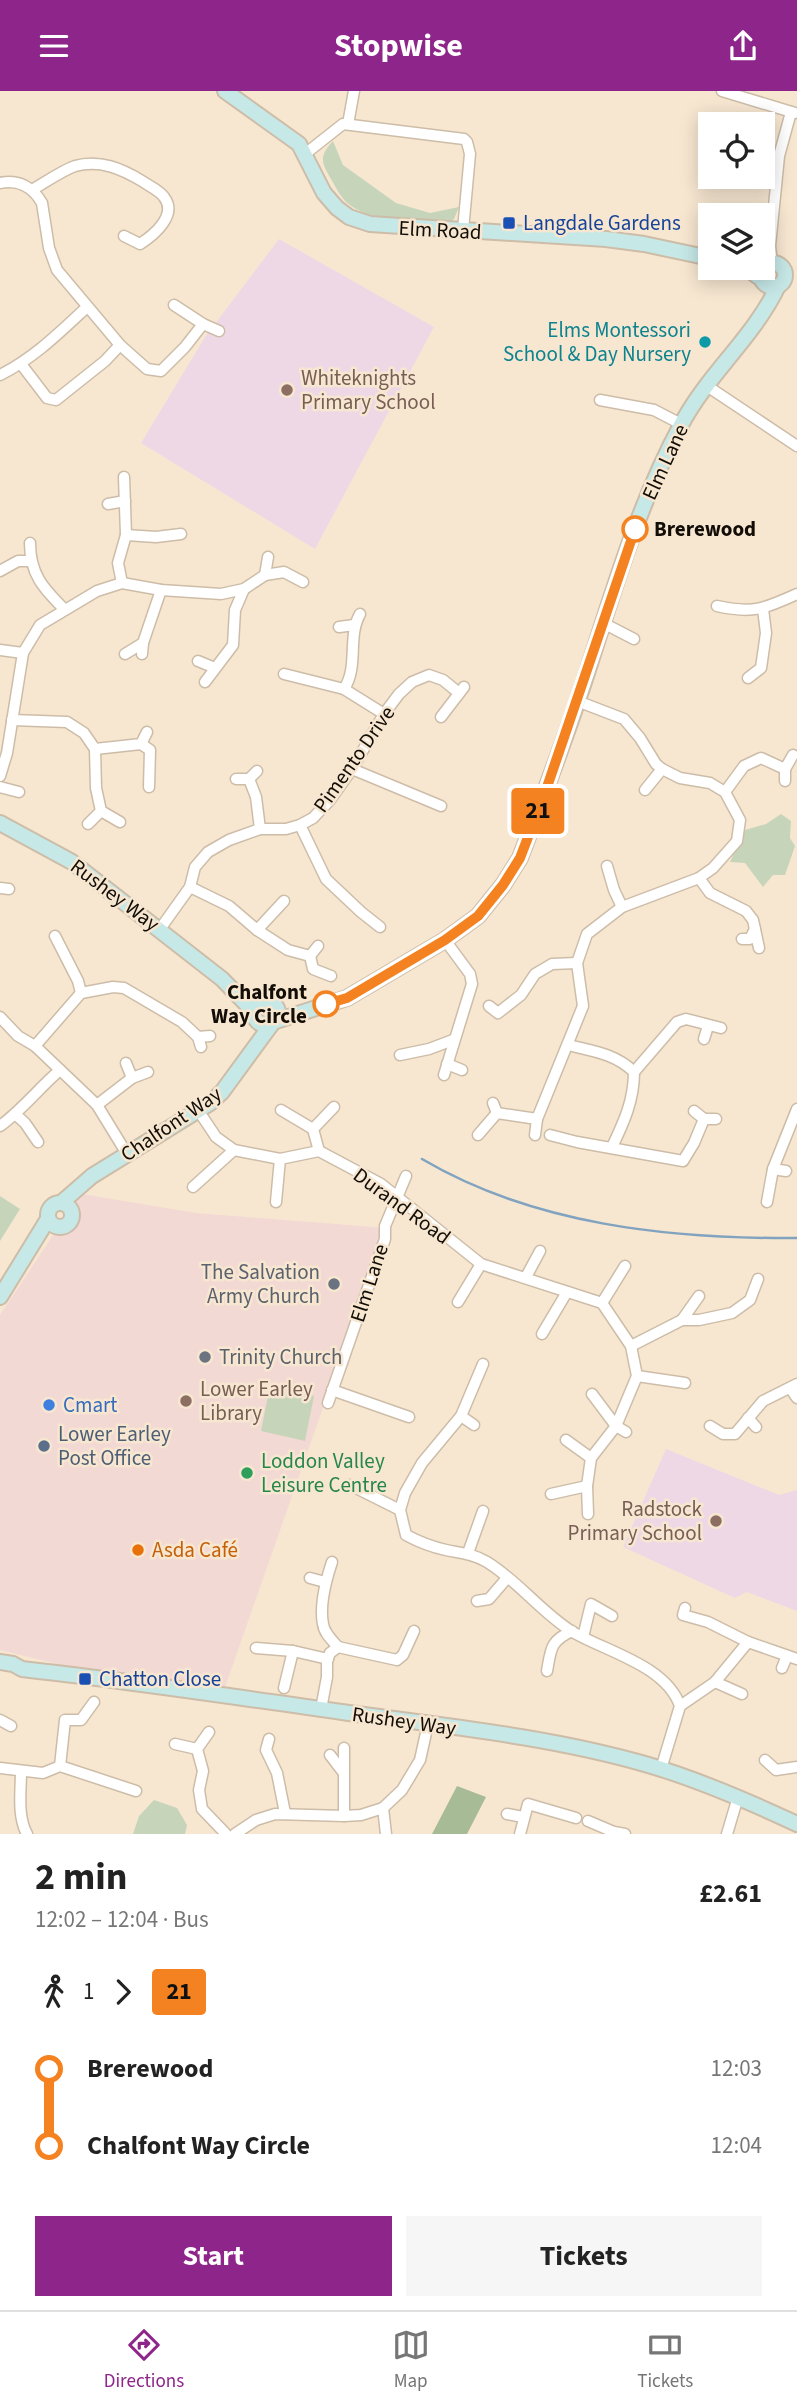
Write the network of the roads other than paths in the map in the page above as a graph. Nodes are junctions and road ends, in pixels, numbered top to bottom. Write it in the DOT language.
graph roads {
  1 [pos="225,91"];
  2 [pos="354,91"];
  3 [pos="722,91"];
  4 [pos="794,113"];
  5 [pos="348,124"];
  6 [pos="305,154"];
  7 [pos="0,183"];
  8 [pos="32,190"];
  9 [pos="774,203"];
  10 [pos="463,230"];
  11 [pos="124,236"];
  12 [pos="698,256"];
  13 [pos="773,280"];
  14 [pos="174,305"];
  15 [pos="87,307"];
  16 [pos="203,324"];
  17 [pos="219,331"];
  18 [pos="120,345"];
  19 [pos="21,365"];
  20 [pos="0,375"];
  21 [pos="707,386"];
  22 [pos="600,400"];
  23 [pos="681,424"];
  24 [pos="797,446"];
  25 [pos="124,477"];
  26 [pos="125,501"];
  27 [pos="108,503"];
  28 [pos="171,524"];
  29 [pos="181,534"];
  30 [pos="126,535"];
  31 [pos="167,535"];
  32 [pos="30,543"];
  33 [pos="268,557"];
  34 [pos="30,561"];
  35 [pos="0,571"];
  36 [pos="265,575"];
  37 [pos="303,582"];
  38 [pos="122,583"];
  39 [pos="244,589"];
  40 [pos="161,590"];
  41 [pos="797,594"];
  42 [pos="717,606"];
  43 [pos="64,609"];
  44 [pos="763,609"];
  45 [pos="360,614"];
  46 [pos="603,623"];
  47 [pos="354,625"];
  48 [pos="340,627"];
  49 [pos="634,639"];
  50 [pos="0,650"];
  51 [pos="23,653"];
  52 [pos="125,654"];
  53 [pos="198,661"];
  54 [pos="215,668"];
  55 [pos="284,674"];
  56 [pos="748,678"];
  57 [pos="205,682"];
  58 [pos="344,689"];
  59 [pos="577,701"];
  60 [pos="384,714"];
  61 [pos="441,716"];
  62 [pos="12,720"];
  63 [pos="147,732"];
  64 [pos="141,744"];
  65 [pos="95,749"];
  66 [pos="4,752"];
  67 [pos="793,755"];
  68 [pos="352,769"];
  69 [pos="662,769"];
  70 [pos="785,769"];
  71 [pos="0,776"];
  72 [pos="236,779"];
  73 [pos="785,781"];
  74 [pos="0,787"];
  75 [pos="149,787"];
  76 [pos="645,790"];
  77 [pos="19,792"];
  78 [pos="725,792"];
  79 [pos="441,806"];
  80 [pos="101,811"];
  81 [pos="120,822"];
  82 [pos="0,823"];
  83 [pos="88,824"];
  84 [pos="300,825"];
  85 [pos="260,828"];
  86 [pos="607,866"];
  87 [pos="699,879"];
  88 [pos="190,887"];
  89 [pos="284,901"];
  90 [pos="622,907"];
  91 [pos="380,927"];
  92 [pos="160,929"];
  93 [pos="756,929"];
  94 [pos="257,930"];
  95 [pos="55,936"];
  96 [pos="742,939"];
  97 [pos="445,940"];
  98 [pos="318,946"];
  99 [pos="759,948"];
  100 [pos="310,956"];
  101 [pos="578,963"];
  102 [pos="331,977"];
  103 [pos="81,993"];
  104 [pos="489,1006"];
  105 [pos="266,1015"];
  106 [pos="0,1017"];
  107 [pos="708,1026"];
  108 [pos="721,1028"];
  109 [pos="210,1036"];
  110 [pos="704,1039"];
  111 [pos="453,1040"];
  112 [pos="568,1045"];
  113 [pos="35,1046"];
  114 [pos="400,1055"];
  115 [pos="126,1063"];
  116 [pos="60,1070"];
  117 [pos="462,1070"];
  118 [pos="148,1072"];
  119 [pos="634,1072"];
  120 [pos="132,1079"];
  121 [pos="97,1105"];
  122 [pos="334,1107"];
  123 [pos="281,1109"];
  124 [pos="797,1109"];
  125 [pos="198,1110"];
  126 [pos="694,1111"];
  127 [pos="15,1114"];
  128 [pos="537,1119"];
  129 [pos="704,1119"];
  130 [pos="716,1119"];
  131 [pos="795,1123"];
  132 [pos="0,1126"];
  133 [pos="313,1129"];
  134 [pos="478,1135"];
  135 [pos="535,1135"];
  136 [pos="550,1135"];
  137 [pos="38,1142"];
  138 [pos="612,1147"];
  139 [pos="234,1150"];
  140 [pos="319,1151"];
  141 [pos="127,1154"];
  142 [pos="280,1159"];
  143 [pos="773,1169"];
  144 [pos="786,1171"];
  145 [pos="406,1176"];
  146 [pos="193,1187"];
  147 [pos="395,1198"];
  148 [pos="276,1202"];
  149 [pos="767,1202"];
  150 [pos="66,1206"];
  151 [pos="54,1223"];
  152 [pos="540,1251"];
  153 [pos="481,1263"];
  154 [pos="625,1266"];
  155 [pos="526,1277"];
  156 [pos="758,1279"];
  157 [pos="567,1292"];
  158 [pos="699,1296"];
  159 [pos="0,1297"];
  160 [pos="458,1302"];
  161 [pos="602,1303"];
  162 [pos="682,1320"];
  163 [pos="542,1334"];
  164 [pos="631,1346"];
  165 [pos="483,1364"];
  166 [pos="637,1376"];
  167 [pos="685,1383"];
  168 [pos="794,1386"];
  169 [pos="332,1390"];
  170 [pos="592,1394"];
  171 [pos="797,1398"];
  172 [pos="328,1403"];
  173 [pos="461,1416"];
  174 [pos="409,1417"];
  175 [pos="748,1419"];
  176 [pos="474,1425"];
  177 [pos="616,1426"];
  178 [pos="710,1426"];
  179 [pos="756,1427"];
  180 [pos="626,1432"];
  181 [pos="566,1440"];
  182 [pos="592,1458"];
  183 [pos="350,1485"];
  184 [pos="587,1486"];
  185 [pos="551,1494"];
  186 [pos="400,1510"];
  187 [pos="483,1511"];
  188 [pos="588,1514"];
  189 [pos="468,1553"];
  190 [pos="332,1562"];
  191 [pos="310,1578"];
  192 [pos="507,1578"];
  193 [pos="325,1582"];
  194 [pos="477,1601"];
  195 [pos="612,1616"];
  196 [pos="682,1616"];
  197 [pos="414,1631"];
  198 [pos="572,1631"];
  199 [pos="583,1637"];
  200 [pos="748,1642"];
  201 [pos="338,1647"];
  202 [pos="256,1648"];
  203 [pos="293,1651"];
  204 [pos="792,1657"];
  205 [pos="328,1659"];
  206 [pos="0,1662"];
  207 [pos="782,1668"];
  208 [pos="547,1671"];
  209 [pos="715,1682"];
  210 [pos="284,1688"];
  211 [pos="742,1694"];
  212 [pos="94,1702"];
  213 [pos="680,1706"];
  214 [pos="321,1709"];
  215 [pos="0,1720"];
  216 [pos="428,1724"];
  217 [pos="11,1725"];
  218 [pos="209,1732"];
  219 [pos="257,1741"];
  220 [pos="175,1744"];
  221 [pos="344,1748"];
  222 [pos="198,1749"];
  223 [pos="330,1755"];
  224 [pos="765,1760"];
  225 [pos="60,1766"];
  226 [pos="797,1767"];
  227 [pos="0,1768"];
  228 [pos="661,1769"];
  229 [pos="21,1771"];
  230 [pos="343,1772"];
  231 [pos="136,1791"];
  232 [pos="738,1797"];
  233 [pos="383,1808"];
  234 [pos="285,1814"];
  235 [pos="507,1814"];
  236 [pos="344,1817"];
  237 [pos="523,1817"];
  238 [pos="576,1818"];
  239 [pos="588,1821"];
  240 [pos="797,1824"];
  241 [pos="614,1833"];
  242 [pos="27,1834"];
  243 [pos="226,1834"];
  244 [pos="235,1834"];
  245 [pos="386,1834"];
  246 [pos="520,1834"];
  247 [pos="625,1834"];
  248 [pos="727,1834"];
  1 -- 6 [label="street, Elm Road"];
  2 -- 5 [label="street"];
  3 -- 4 [label="street"];
  4 -- 9 [label="street"];
  5 -- 6 [label="street"];
  5 -- 10 [label="street"];
  6 -- 10 [label="street, Elm Road"];
  7 -- 8 [label="street"];
  8 -- 11 [label="street"];
  8 -- 15 [label="street"];
  10 -- 12 [label="street, Elm Road"];
  13 -- 21 [label="street, Elm Lane"];
  14 -- 16 [label="street"];
  15 -- 18 [label="street"];
  15 -- 19 [label="street"];
  16 -- 17 [label="street"];
  16 -- 18 [label="street"];
  18 -- 19 [label="street"];
  19 -- 20 [label="street"];
  21 -- 23 [label="street, Elm Lane"];
  21 -- 24 [label="street"];
  22 -- 23 [label="street"];
  23 -- 46 [label="street, Elm Lane"];
  25 -- 26 [label="street"];
  26 -- 27 [label="street"];
  26 -- 30 [label="street"];
  28 -- 31 [label="street"];
  29 -- 31 [label="street"];
  30 -- 31 [label="street"];
  30 -- 38 [label="street"];
  32 -- 34 [label="street"];
  33 -- 36 [label="street"];
  34 -- 35 [label="street"];
  34 -- 43 [label="street"];
  36 -- 37 [label="street"];
  36 -- 39 [label="street"];
  38 -- 40 [label="street"];
  38 -- 43 [label="street"];
  39 -- 40 [label="street"];
  39 -- 54 [label="street"];
  40 -- 52 [label="street"];
  41 -- 44 [label="street"];
  42 -- 44 [label="street"];
  43 -- 51 [label="street"];
  44 -- 56 [label="street"];
  45 -- 47 [label="street"];
  46 -- 49 [label="street"];
  46 -- 59 [label="street, Elm Lane"];
  47 -- 48 [label="street"];
  47 -- 58 [label="street"];
  50 -- 51 [label="street"];
  51 -- 62 [label="street"];
  53 -- 54 [label="street"];
  54 -- 57 [label="street"];
  55 -- 58 [label="street"];
  58 -- 60 [label="street"];
  59 -- 69 [label="street"];
  59 -- 97 [label="street, Elm Lane"];
  60 -- 61 [label="street, Pimento Drive"];
  60 -- 68 [label="street, Pimento Drive"];
  62 -- 65 [label="street"];
  62 -- 66 [label="street"];
  63 -- 64 [label="street"];
  64 -- 65 [label="street"];
  64 -- 75 [label="street"];
  65 -- 80 [label="street"];
  66 -- 71 [label="street"];
  67 -- 70 [label="street"];
  68 -- 79 [label="street"];
  68 -- 84 [label="street, Pimento Drive"];
  69 -- 76 [label="street"];
  69 -- 78 [label="street"];
  70 -- 73 [label="street"];
  70 -- 78 [label="street"];
  72 -- 85 [label="street"];
  74 -- 77 [label="street"];
  78 -- 87 [label="street"];
  80 -- 81 [label="street"];
  80 -- 83 [label="street"];
  82 -- 92 [label="street, Rushey Way"];
  84 -- 85 [label="street, Pimento Drive"];
  84 -- 91 [label="street"];
  85 -- 88 [label="street, Pimento Drive"];
  86 -- 90 [label="street"];
  87 -- 90 [label="street"];
  87 -- 93 [label="street"];
  88 -- 92 [label="street, Pimento Drive"];
  88 -- 94 [label="street"];
  89 -- 94 [label="street"];
  90 -- 101 [label="street"];
  92 -- 105 [label="street, Rushey Way"];
  93 -- 96 [label="street"];
  93 -- 99 [label="street"];
  94 -- 100 [label="street"];
  95 -- 103 [label="street"];
  97 -- 105 [label="street"];
  97 -- 111 [label="street"];
  98 -- 100 [label="street"];
  100 -- 102 [label="street"];
  101 -- 104 [label="street"];
  101 -- 112 [label="street"];
  103 -- 109 [label="street"];
  103 -- 113 [label="street"];
  105 -- 125 [label="street, Chalfont Way"];
  106 -- 113 [label="street"];
  107 -- 108 [label="street"];
  107 -- 110 [label="street"];
  107 -- 119 [label="street"];
  111 -- 114 [label="street"];
  111 -- 117 [label="street"];
  112 -- 119 [label="street"];
  112 -- 128 [label="street"];
  113 -- 116 [label="street"];
  115 -- 120 [label="street"];
  116 -- 121 [label="street"];
  116 -- 127 [label="street"];
  118 -- 120 [label="street"];
  119 -- 138 [label="street"];
  120 -- 121 [label="street"];
  121 -- 141 [label="street"];
  122 -- 133 [label="street"];
  123 -- 133 [label="street"];
  124 -- 131 [label="street"];
  125 -- 139 [label="street"];
  125 -- 141 [label="street, Chalfont Way"];
  126 -- 129 [label="street"];
  127 -- 132 [label="street"];
  127 -- 137 [label="street"];
  128 -- 134 [label="street"];
  128 -- 135 [label="street"];
  129 -- 130 [label="street"];
  129 -- 138 [label="street"];
  131 -- 143 [label="street"];
  133 -- 140 [label="street"];
  136 -- 138 [label="street"];
  139 -- 142 [label="street"];
  139 -- 146 [label="street"];
  140 -- 142 [label="street"];
  140 -- 147 [label="street, Durand Road"];
  141 -- 150 [label="street, Chalfont Way"];
  142 -- 148 [label="street"];
  143 -- 144 [label="street"];
  143 -- 149 [label="street"];
  145 -- 147 [label="street, Elm Lane"];
  147 -- 153 [label="street, Durand Road"];
  147 -- 169 [label="street, Elm Lane"];
  150 -- 151 [label="street"];
  150 -- 151 [label="street"];
  151 -- 159 [label="street"];
  152 -- 155 [label="street"];
  153 -- 155 [label="street, Durand Road"];
  153 -- 160 [label="street"];
  154 -- 161 [label="street"];
  155 -- 157 [label="street, Durand Road"];
  156 -- 162 [label="street"];
  157 -- 161 [label="street, Durand Road"];
  157 -- 163 [label="street"];
  158 -- 162 [label="street"];
  161 -- 164 [label="street"];
  162 -- 164 [label="street"];
  164 -- 166 [label="street"];
  165 -- 173 [label="street"];
  166 -- 167 [label="street"];
  166 -- 177 [label="street"];
  168 -- 171 [label="street"];
  168 -- 175 [label="street"];
  169 -- 172 [label="street, Elm Lane"];
  169 -- 174 [label="street"];
  170 -- 177 [label="street"];
  173 -- 176 [label="street"];
  173 -- 186 [label="street"];
  175 -- 178 [label="street"];
  175 -- 179 [label="street"];
  177 -- 180 [label="street"];
  177 -- 182 [label="street"];
  181 -- 182 [label="street"];
  182 -- 184 [label="street"];
  183 -- 186 [label="street"];
  184 -- 185 [label="street"];
  184 -- 188 [label="street"];
  186 -- 189 [label="street"];
  187 -- 189 [label="street"];
  189 -- 192 [label="street"];
  190 -- 193 [label="street"];
  191 -- 193 [label="street"];
  192 -- 194 [label="street"];
  192 -- 198 [label="street"];
  193 -- 201 [label="street"];
  195 -- 199 [label="street"];
  196 -- 200 [label="street"];
  197 -- 201 [label="street"];
  198 -- 199 [label="street"];
  198 -- 208 [label="street"];
  199 -- 213 [label="street"];
  200 -- 204 [label="street"];
  200 -- 209 [label="street"];
  201 -- 205 [label="street"];
  202 -- 203 [label="street"];
  203 -- 205 [label="street"];
  203 -- 210 [label="street"];
  204 -- 207 [label="street"];
  205 -- 214 [label="street"];
  206 -- 214 [label="street, Rushey Way"];
  209 -- 211 [label="street"];
  209 -- 213 [label="street"];
  212 -- 225 [label="street"];
  213 -- 228 [label="street"];
  214 -- 216 [label="street, Rushey Way"];
  215 -- 217 [label="street"];
  216 -- 228 [label="street, Rushey Way"];
  216 -- 233 [label="street"];
  218 -- 222 [label="street"];
  219 -- 234 [label="street"];
  220 -- 222 [label="street"];
  221 -- 230 [label="street"];
  222 -- 243 [label="street"];
  223 -- 230 [label="street"];
  224 -- 226 [label="street"];
  225 -- 229 [label="street"];
  225 -- 231 [label="street"];
  227 -- 229 [label="street"];
  228 -- 232 [label="street, Rushey Way"];
  229 -- 242 [label="street"];
  230 -- 236 [label="street"];
  232 -- 240 [label="street, Rushey Way"];
  232 -- 248 [label="street"];
  233 -- 236 [label="street"];
  233 -- 245 [label="street"];
  234 -- 236 [label="street"];
  234 -- 244 [label="street"];
  235 -- 237 [label="street"];
  237 -- 238 [label="street"];
  237 -- 246 [label="street"];
  239 -- 241 [label="street"];
  241 -- 247 [label="street"];
}
